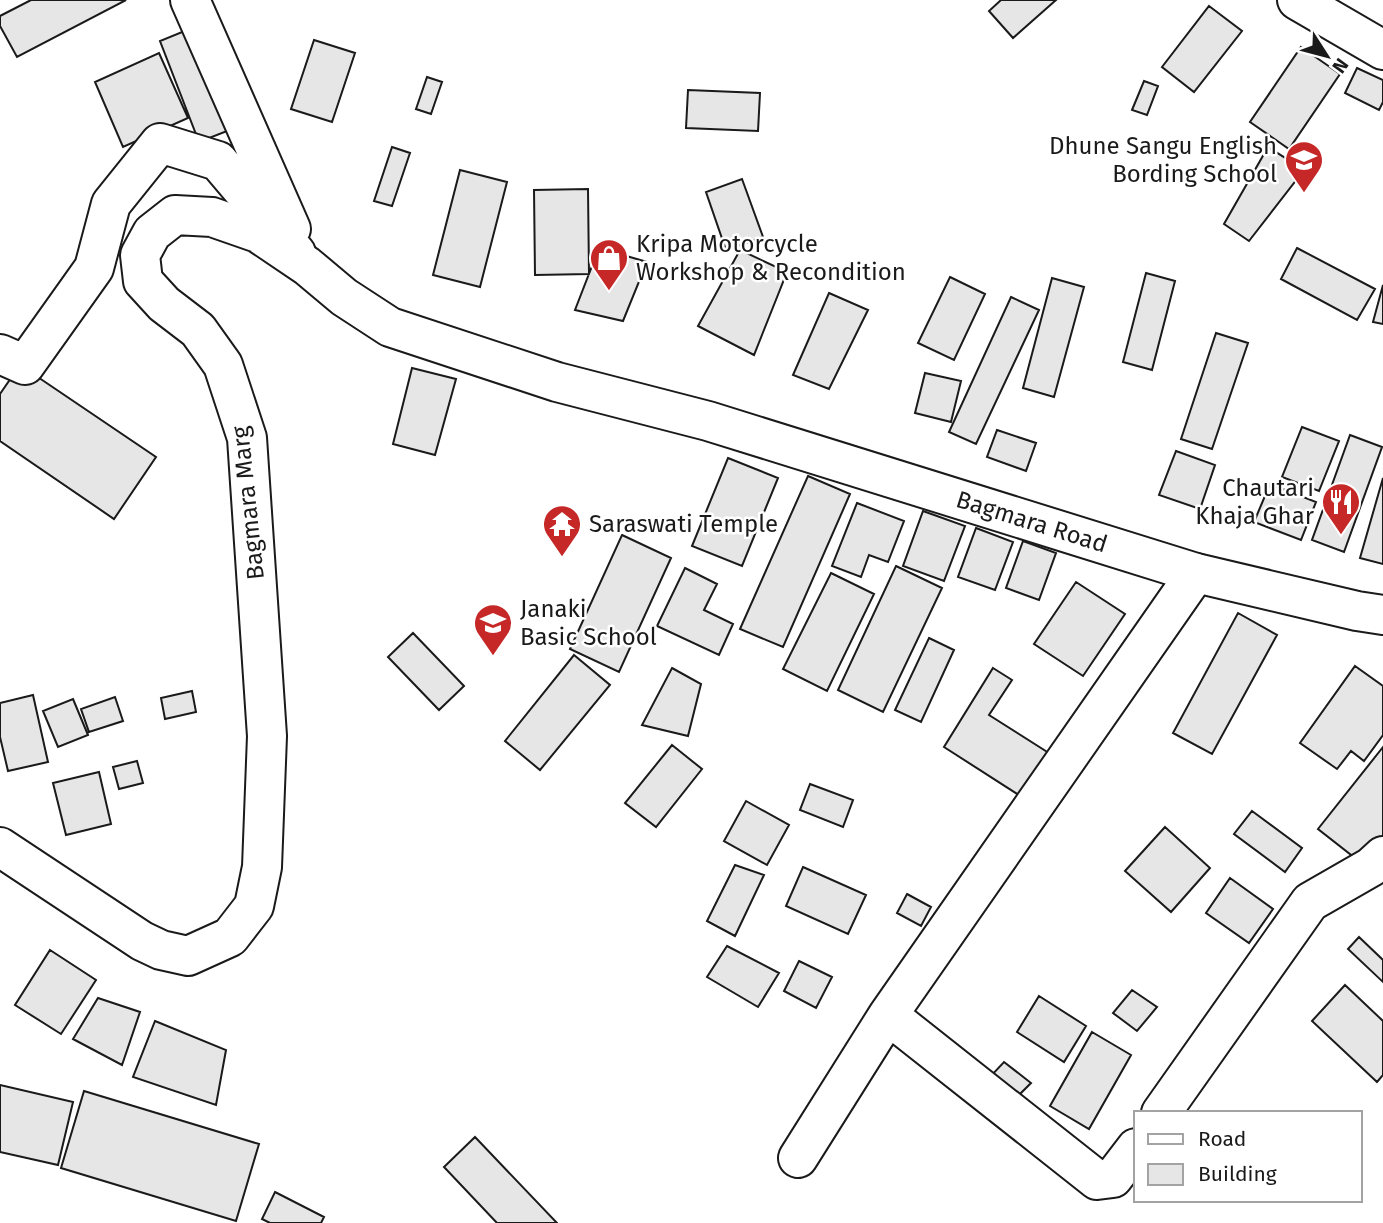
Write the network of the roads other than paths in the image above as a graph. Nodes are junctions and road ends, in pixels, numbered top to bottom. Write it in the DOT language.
graph roads {
  1 [pos="190,0"];
  2 [pos="1297,0"];
  3 [pos="1383,50"];
  4 [pos="307,266"];
  5 [pos="0,354"];
  6 [pos="708,421"];
  7 [pos="1196,573"];
  8 [pos="1370,613"];
  9 [pos="1383,642"];
  10 [pos="0,847"];
  11 [pos="1383,856"];
  12 [pos="888,1015"];
  13 [pos="1162,1111"];
  14 [pos="1134,1151"];
  15 [pos="799,1158"];
  1 -- 4 [label="main road"];
  2 -- 3 [label="main road"];
  4 -- 5 [label="main road"];
  4 -- 6 [label="main road, Bagmara Marg"];
  4 -- 10 [label="main road, Bagmara Marg"];
  6 -- 7 [label="main road, Bagmara Road"];
  7 -- 8 [label="main road, Bagmara Road"];
  7 -- 12 [label="main road"];
  8 -- 9 [label="main road"];
  11 -- 13 [label="main road"];
  12 -- 14 [label="main road"];
  12 -- 15 [label="main road"];
}
